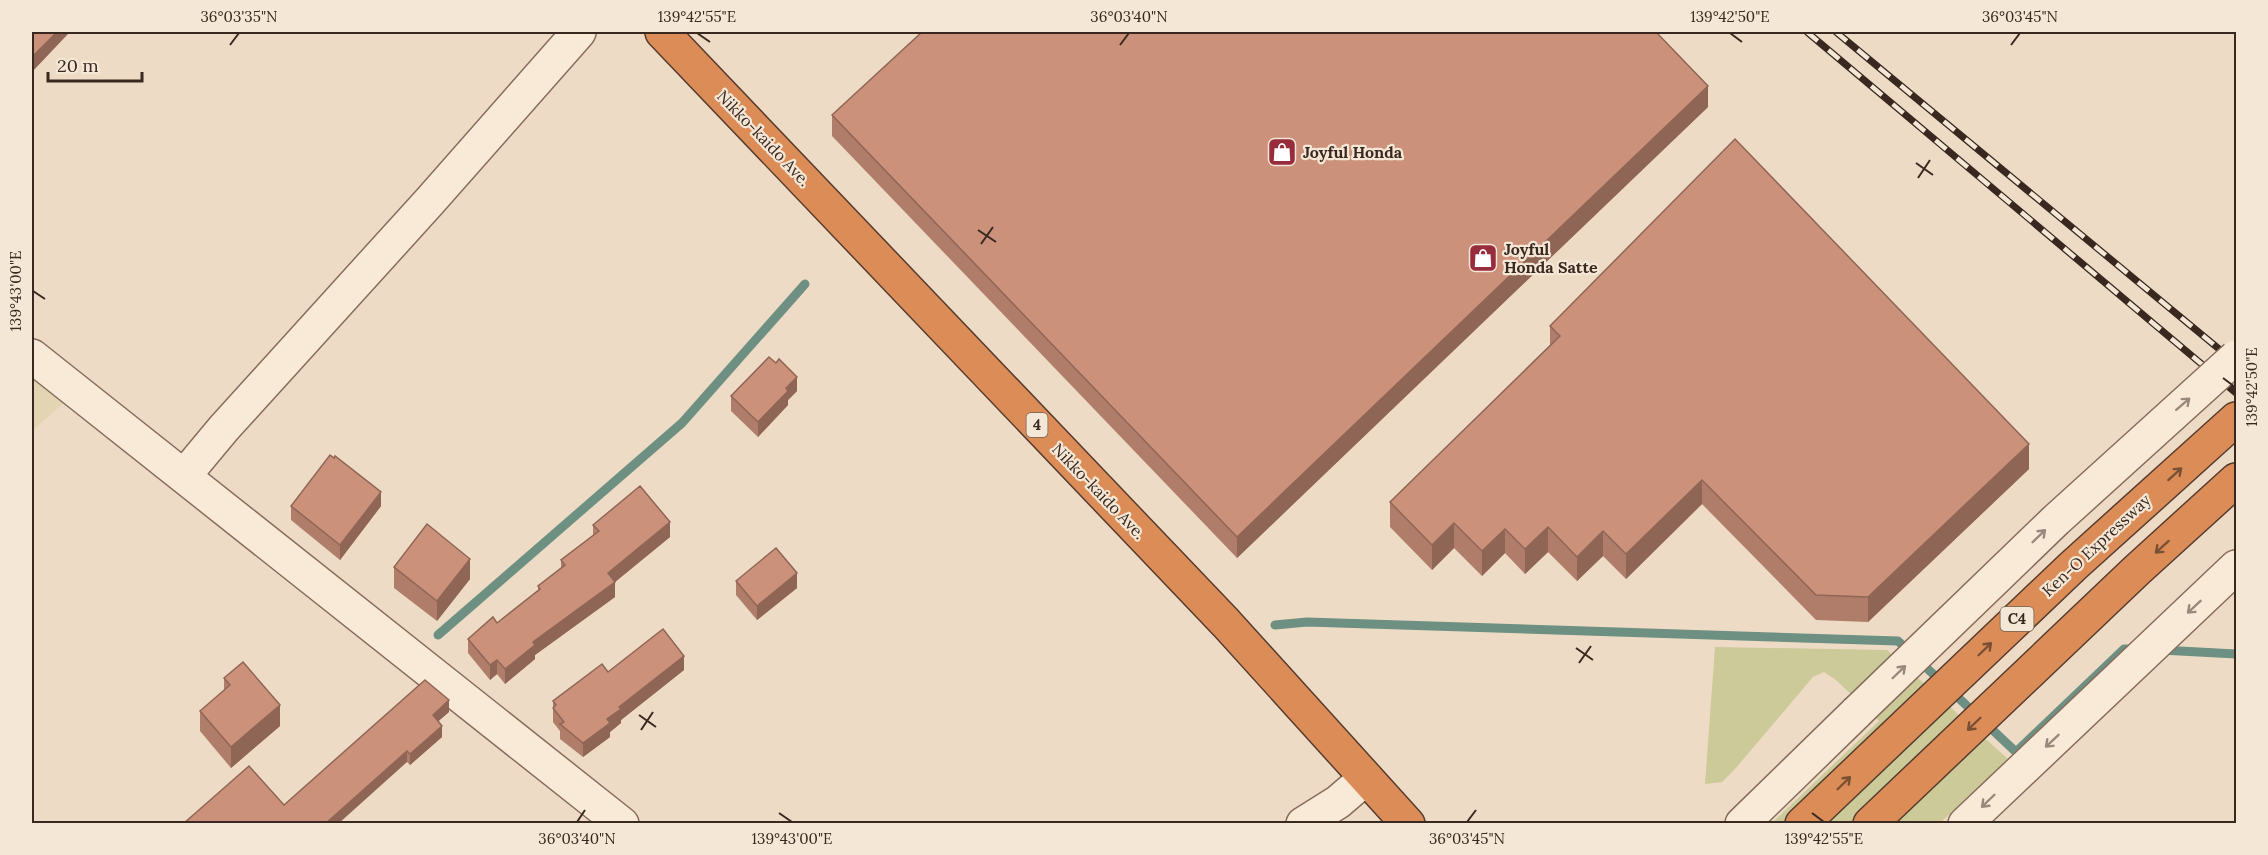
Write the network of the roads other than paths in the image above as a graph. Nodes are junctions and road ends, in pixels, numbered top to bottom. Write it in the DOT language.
graph roads {
  1 [pos="579,32"];
  2 [pos="662,32"];
  3 [pos="32,356"];
  4 [pos="2236,357"];
  5 [pos="2236,419"];
  6 [pos="184,476"];
  7 [pos="2236,480"];
  8 [pos="2236,567"];
  9 [pos="1366,778"];
  10 [pos="622,824"];
  11 [pos="1303,824"];
  12 [pos="1408,824"];
  13 [pos="1742,824"];
  14 [pos="1802,824"];
  15 [pos="1870,824"];
  16 [pos="1965,824"];
  1 -- 6 [label="street"];
  2 -- 9 [label="highway, Nikko-kaido Ave. / 4"];
  3 -- 6 [label="street"];
  13 -- 4 [label="street, one-way, bridge"];
  14 -- 5 [label="highway, Ken-O Expressway / C4, one-way"];
  6 -- 10 [label="street"];
  7 -- 15 [label="highway, one-way"];
  8 -- 16 [label="street, one-way"];
  9 -- 11 [label="street"];
  9 -- 12 [label="highway, Nikko-kaido Ave. / 4"];
}
